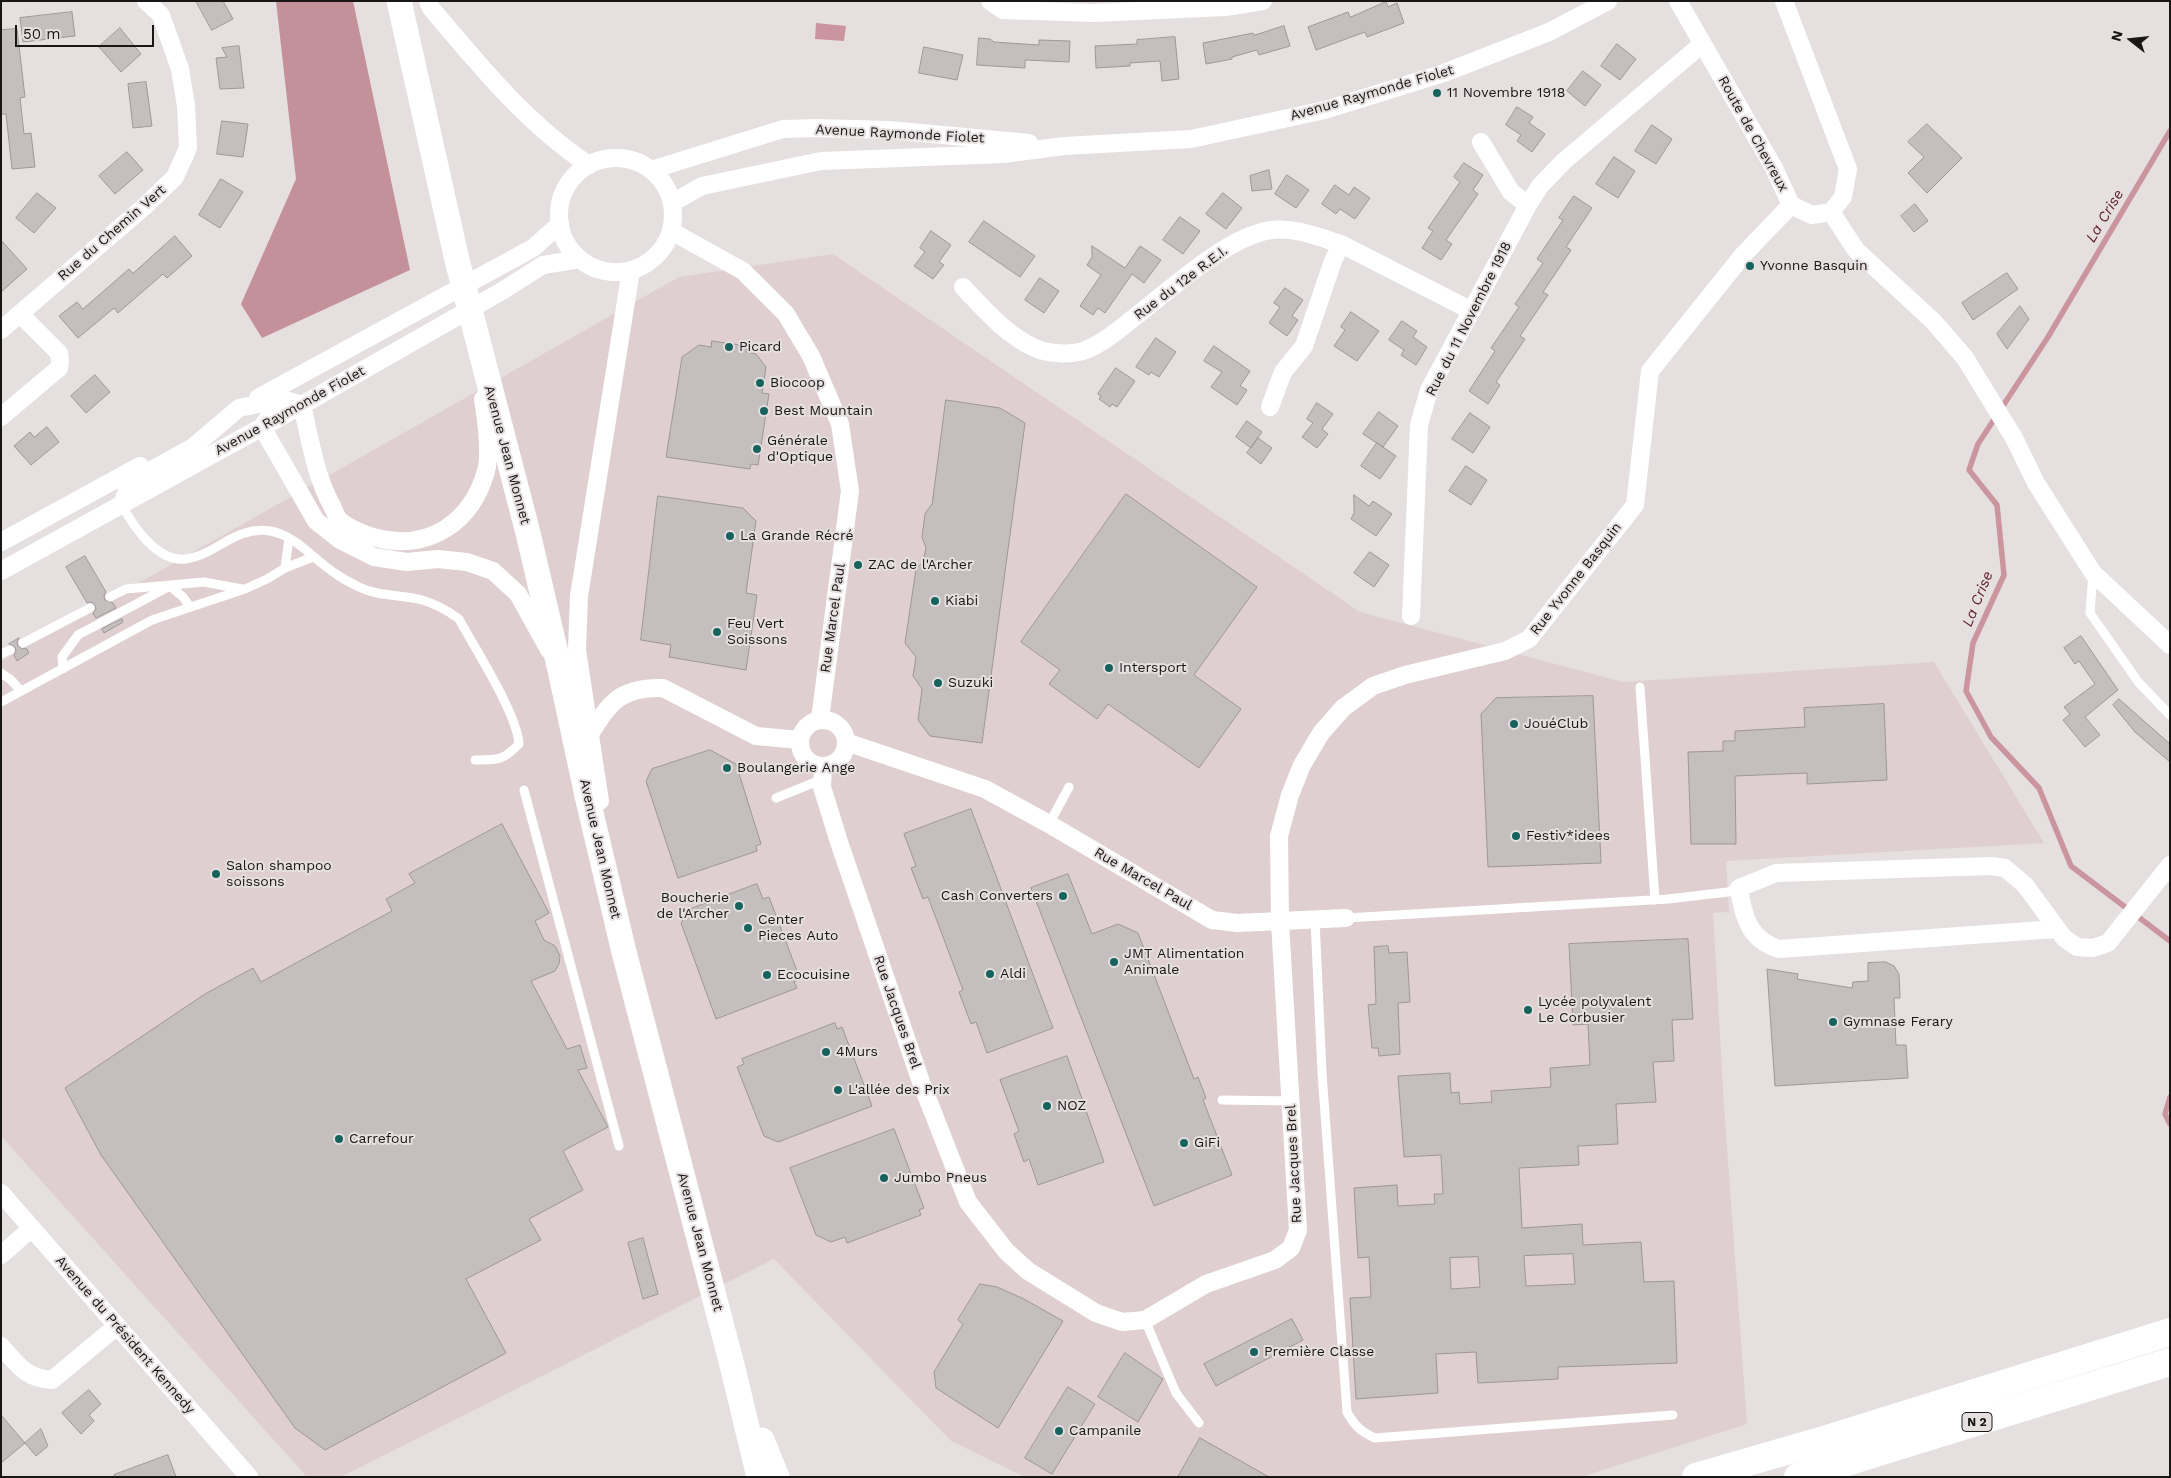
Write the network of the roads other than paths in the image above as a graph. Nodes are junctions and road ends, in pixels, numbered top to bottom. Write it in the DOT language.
graph roads {
  1 [pos="146,1"];
  2 [pos="399,1"];
  3 [pos="428,1"];
  4 [pos="990,1"];
  5 [pos="1262,1"];
  6 [pos="1608,1"];
  7 [pos="1678,1"];
  8 [pos="1784,1"];
  9 [pos="1701,45"];
  10 [pos="1481,142"];
  11 [pos="1064,146"];
  12 [pos="589,165"];
  13 [pos="651,170"];
  14 [pos="672,203"];
  15 [pos="1528,205"];
  16 [pos="1791,205"];
  17 [pos="1831,212"];
  18 [pos="560,224"];
  19 [pos="671,231"];
  20 [pos="1341,244"];
  21 [pos="580,259"];
  22 [pos="632,270"];
  23 [pos="963,287"];
  24 [pos="1472,311"];
  25 [pos="20,314"];
  26 [pos="392,324"];
  27 [pos="1,330"];
  28 [pos="474,332"];
  29 [pos="282,399"];
  30 [pos="302,405"];
  31 [pos="239,408"];
  32 [pos="1270,408"];
  33 [pos="1,417"];
  34 [pos="262,427"];
  35 [pos="77,502"];
  36 [pos="122,505"];
  37 [pos="289,538"];
  38 [pos="1,542"];
  39 [pos="1,554"];
  40 [pos="313,557"];
  41 [pos="285,568"];
  42 [pos="1,570"];
  43 [pos="2093,573"];
  44 [pos="170,586"];
  45 [pos="245,589"];
  46 [pos="110,597"];
  47 [pos="90,608"];
  48 [pos="190,608"];
  49 [pos="1411,616"];
  50 [pos="23,643"];
  51 [pos="2170,645"];
  52 [pos="10,650"];
  53 [pos="1,654"];
  54 [pos="63,669"];
  55 [pos="560,670"];
  56 [pos="1,673"];
  57 [pos="1640,687"];
  58 [pos="20,691"];
  59 [pos="1,702"];
  60 [pos="2170,715"];
  61 [pos="820,719"];
  62 [pos="589,736"];
  63 [pos="800,740"];
  64 [pos="846,742"];
  65 [pos="475,760"];
  66 [pos="823,772"];
  67 [pos="1069,787"];
  68 [pos="524,790"];
  69 [pos="776,798"];
  70 [pos="1049,824"];
  71 [pos="2170,865"];
  72 [pos="1739,888"];
  73 [pos="1655,900"];
  74 [pos="1346,918"];
  75 [pos="1315,920"];
  76 [pos="1280,922"];
  77 [pos="2056,929"];
  78 [pos="624,952"];
  79 [pos="1222,1100"];
  80 [pos="1291,1100"];
  81 [pos="619,1146"];
  82 [pos="1,1193"];
  83 [pos="32,1228"];
  84 [pos="1,1255"];
  85 [pos="1146,1320"];
  86 [pos="117,1326"];
  87 [pos="2170,1332"];
  88 [pos="1,1346"];
  89 [pos="2165,1364"];
  90 [pos="732,1365"];
  91 [pos="1673,1415"];
  92 [pos="1199,1424"];
  93 [pos="249,1477"];
  94 [pos="759,1477"];
  95 [pos="777,1477"];
  96 [pos="1696,1477"];
  97 [pos="1798,1477"];
  1 -- 25 [label="street, Rue du Chemin Vert"];
  2 -- 28 [label="main road, Avenue Jean Monnet"];
  3 -- 12 [label="street"];
  4 -- 5 [label="street"];
  6 -- 11 [label="street, Avenue Raymonde Fiolet"];
  7 -- 9 [label="street, Route de Chevreux"];
  8 -- 17 [label="street"];
  9 -- 15 [label="street, Rue du 11 Novembre 1918"];
  9 -- 16 [label="street, Route de Chevreux"];
  10 -- 15 [label="street"];
  11 -- 13 [label="street, Avenue Raymonde Fiolet"];
  11 -- 14 [label="street, Avenue Raymonde Fiolet"];
  12 -- 13 [label="street"];
  12 -- 18 [label="street"];
  13 -- 14 [label="street"];
  14 -- 19 [label="street"];
  15 -- 24 [label="street, Rue du 11 Novembre 1918"];
  16 -- 17 [label="street, Route de Chevreux"];
  16 -- 76 [label="street, Rue Yvonne Basquin"];
  17 -- 43 [label="street"];
  18 -- 21 [label="street"];
  18 -- 26 [label="street, Avenue Raymonde Fiolet"];
  19 -- 22 [label="street"];
  19 -- 61 [label="street, Rue Marcel Paul"];
  20 -- 23 [label="street, Rue du 12e R.E.I."];
  20 -- 24 [label="street, Rue du 12e R.E.I."];
  20 -- 32 [label="street"];
  21 -- 22 [label="street"];
  21 -- 30 [label="street, Avenue Raymonde Fiolet"];
  22 -- 62 [label="street"];
  24 -- 49 [label="street, Rue du 11 Novembre 1918"];
  25 -- 27 [label="street, Rue du Chemin Vert"];
  25 -- 33 [label="street"];
  26 -- 29 [label="street"];
  26 -- 31 [label="street, Avenue Raymonde Fiolet"];
  28 -- 30 [label="street"];
  28 -- 55 [label="main road, Avenue Jean Monnet"];
  29 -- 30 [label="street"];
  29 -- 31 [label="street"];
  29 -- 34 [label="street"];
  30 -- 34 [label="street, Avenue Raymonde Fiolet"];
  31 -- 35 [label="street, Avenue Raymonde Fiolet"];
  31 -- 36 [label="street"];
  34 -- 36 [label="street, Avenue Raymonde Fiolet"];
  34 -- 55 [label="street"];
  35 -- 36 [label="street"];
  35 -- 38 [label="street, Avenue Raymonde Fiolet"];
  35 -- 39 [label="street"];
  36 -- 37 [label="lane"];
  36 -- 42 [label="street, Avenue Raymonde Fiolet"];
  37 -- 40 [label="lane"];
  37 -- 41 [label="lane"];
  40 -- 41 [label="lane"];
  40 -- 65 [label="lane"];
  41 -- 45 [label="lane"];
  43 -- 51 [label="street"];
  43 -- 60 [label="lane"];
  44 -- 45 [label="lane"];
  44 -- 46 [label="lane"];
  44 -- 48 [label="lane"];
  44 -- 54 [label="lane"];
  45 -- 48 [label="lane"];
  47 -- 50 [label="lane"];
  48 -- 54 [label="lane"];
  52 -- 53 [label="lane"];
  54 -- 58 [label="lane"];
  55 -- 78 [label="main road, Avenue Jean Monnet"];
  56 -- 58 [label="lane"];
  57 -- 73 [label="lane"];
  58 -- 59 [label="lane"];
  61 -- 63 [label="street"];
  61 -- 64 [label="street"];
  62 -- 63 [label="street"];
  62 -- 78 [label="street"];
  63 -- 66 [label="street"];
  64 -- 66 [label="street"];
  64 -- 70 [label="street, Rue Marcel Paul"];
  66 -- 69 [label="lane"];
  66 -- 85 [label="street, Rue Jacques Brel"];
  67 -- 70 [label="lane"];
  68 -- 81 [label="lane"];
  70 -- 76 [label="street, Rue Marcel Paul"];
  71 -- 77 [label="street"];
  72 -- 73 [label="lane"];
  72 -- 77 [label="street"];
  72 -- 77 [label="street"];
  73 -- 74 [label="lane"];
  74 -- 75 [label="street, Rue Marcel Paul"];
  75 -- 76 [label="street, Rue Marcel Paul"];
  75 -- 91 [label="lane"];
  76 -- 80 [label="street, Rue Jacques Brel"];
  78 -- 90 [label="main road, Avenue Jean Monnet"];
  79 -- 80 [label="lane"];
  80 -- 85 [label="street, Rue Jacques Brel"];
  82 -- 83 [label="street, Avenue du Président Kennedy"];
  83 -- 84 [label="street"];
  83 -- 86 [label="street, Avenue du Président Kennedy"];
  85 -- 92 [label="lane"];
  86 -- 88 [label="street"];
  86 -- 93 [label="street, Avenue du Président Kennedy"];
  87 -- 96 [label="highway, N 2"];
  89 -- 97 [label="highway, N 2"];
  90 -- 94 [label="main road, Avenue Jean Monnet"];
  90 -- 95 [label="main road, Avenue Jean Monnet"];
}
